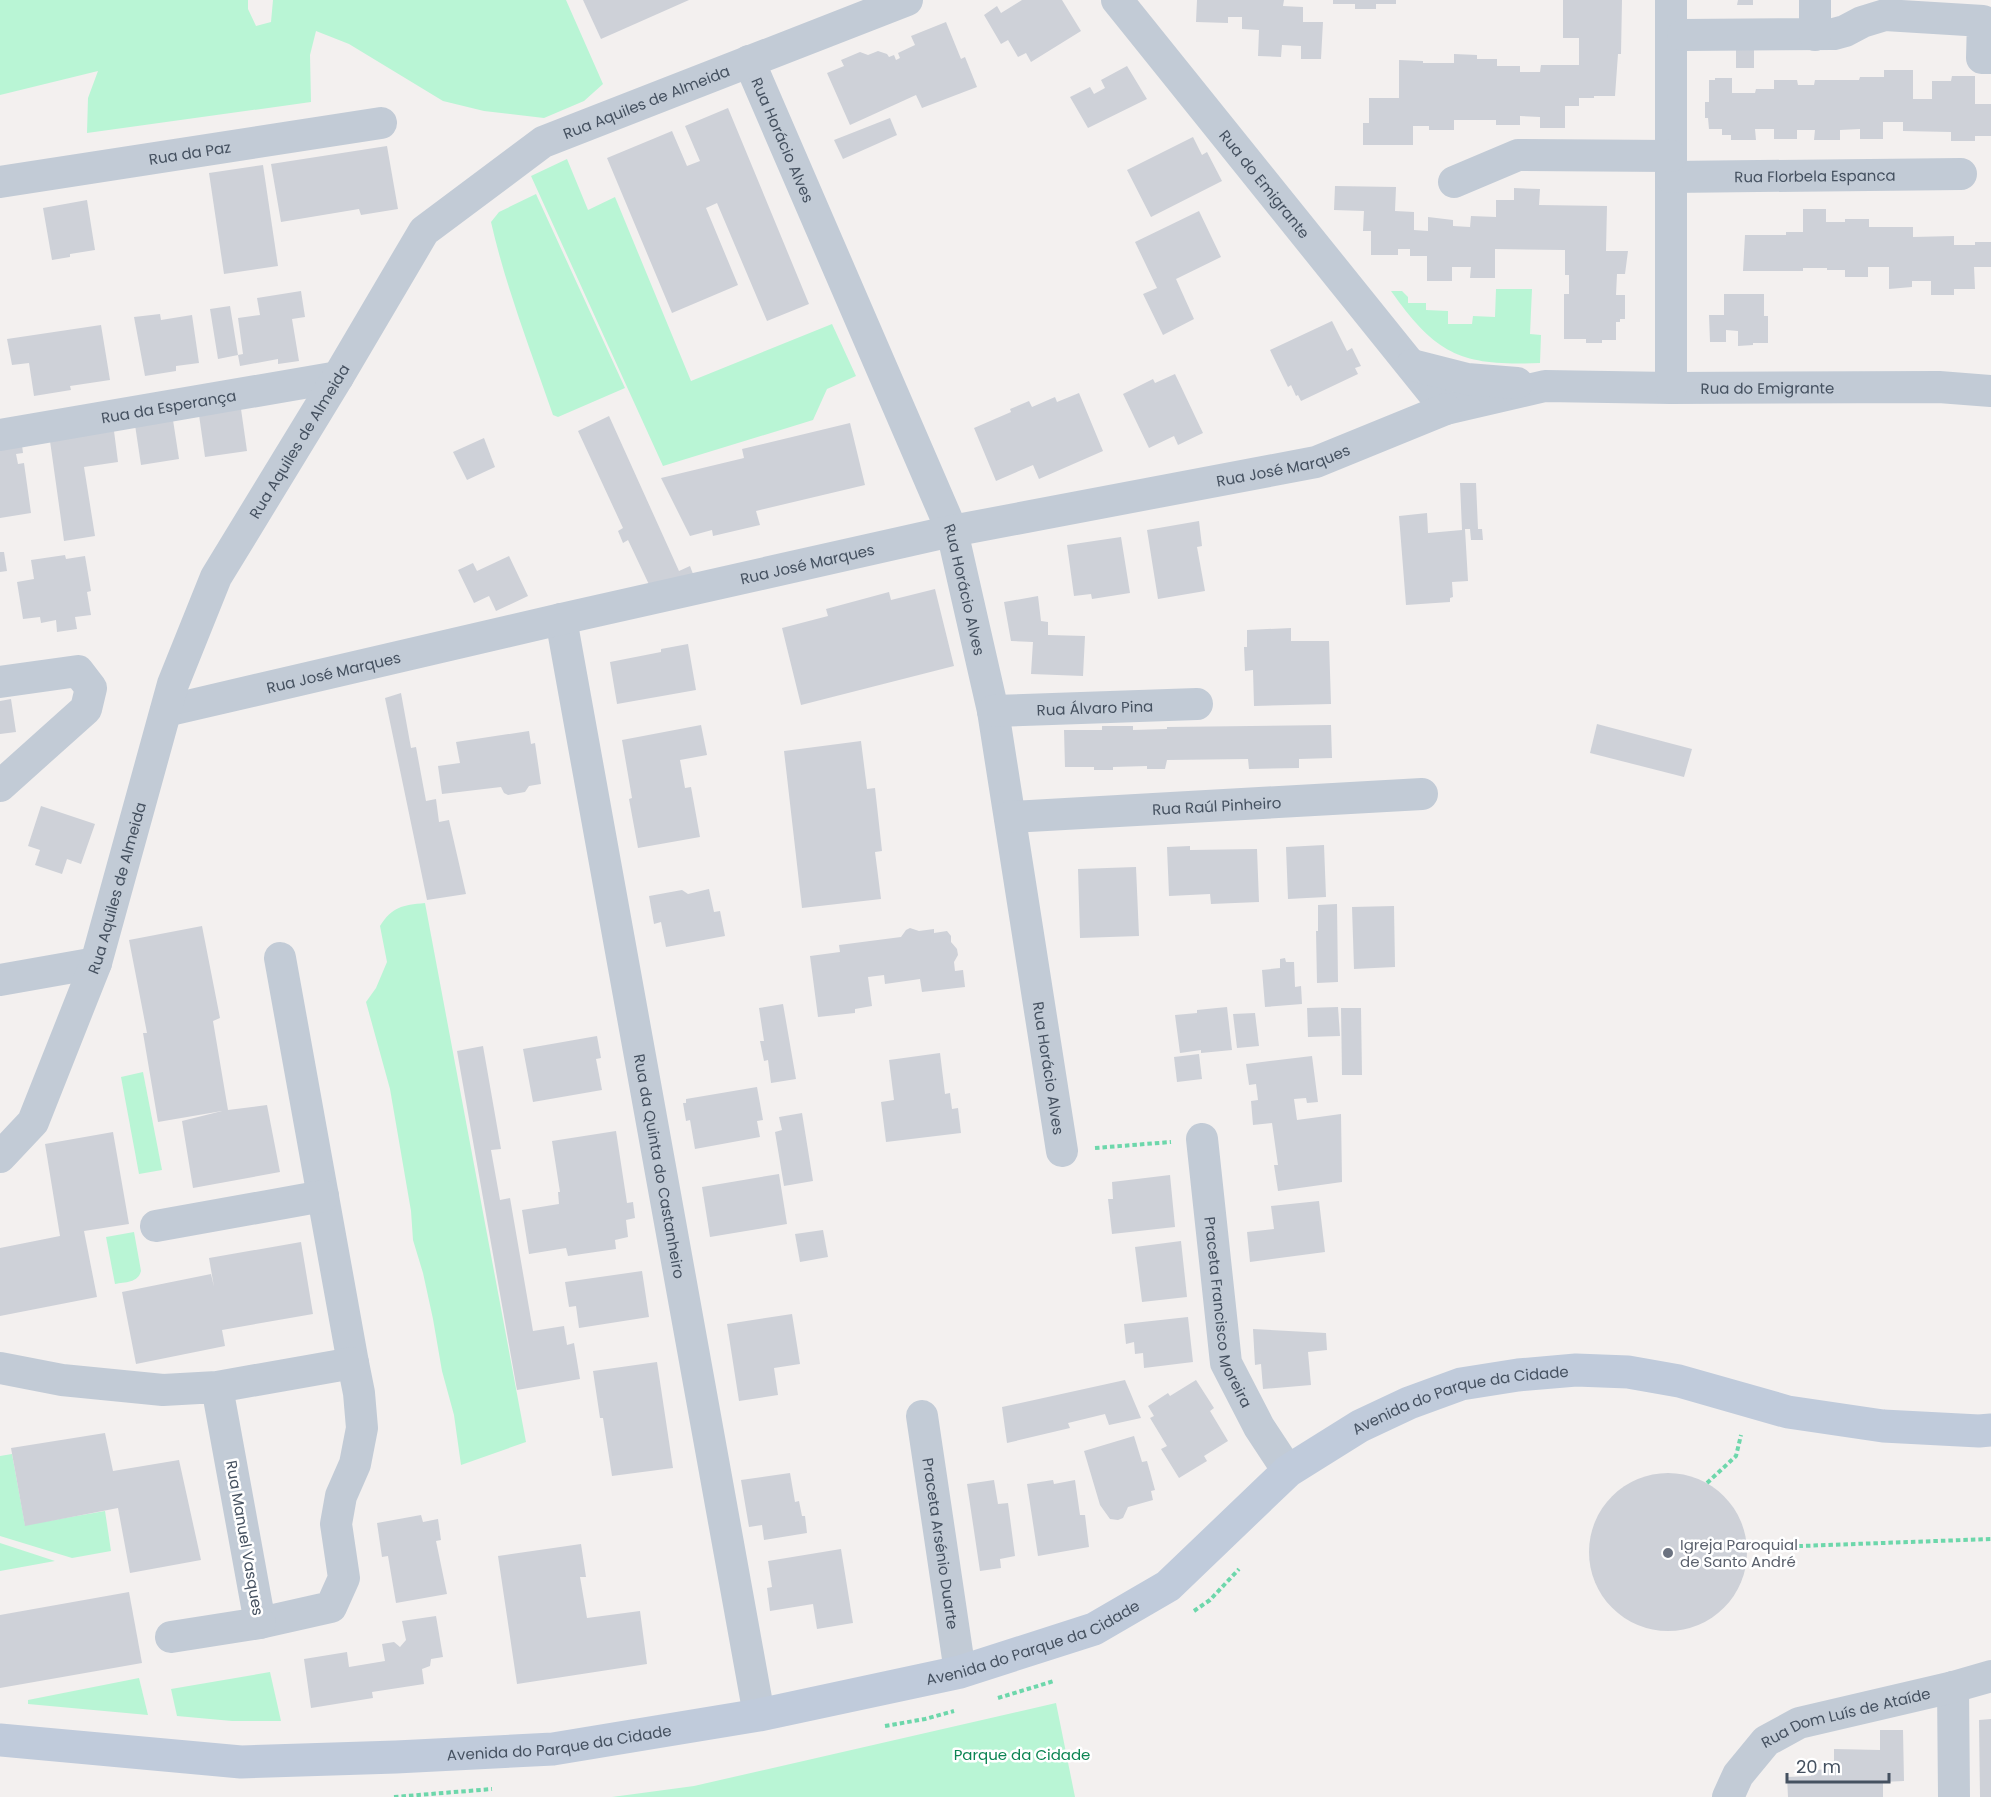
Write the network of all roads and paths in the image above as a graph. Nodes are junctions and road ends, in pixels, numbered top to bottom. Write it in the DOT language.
graph roads {
  1 [pos="907,0"];
  2 [pos="1117,0"];
  3 [pos="1671,0"];
  4 [pos="1815,0"];
  5 [pos="1815,34"];
  6 [pos="1683,35"];
  7 [pos="1991,58"];
  8 [pos="749,61"];
  9 [pos="381,123"];
  10 [pos="1671,167"];
  11 [pos="1960,174"];
  12 [pos="0,182"];
  13 [pos="1454,182"];
  14 [pos="1412,365"];
  15 [pos="338,377"];
  16 [pos="1545,386"];
  17 [pos="1671,388"];
  18 [pos="1991,391"];
  19 [pos="1446,409"];
  20 [pos="0,435"];
  21 [pos="952,531"];
  22 [pos="561,619"];
  23 [pos="0,682"];
  24 [pos="1197,704"];
  25 [pos="166,711"];
  26 [pos="993,711"];
  27 [pos="0,786"];
  28 [pos="1422,794"];
  29 [pos="1010,817"];
  30 [pos="280,958"];
  31 [pos="96,963"];
  32 [pos="0,980"];
  33 [pos="1202,1139"];
  34 [pos="1062,1151"];
  35 [pos="0,1157"];
  36 [pos="323,1196"];
  37 [pos="156,1226"];
  38 [pos="353,1363"];
  39 [pos="0,1368"];
  40 [pos="217,1387"];
  41 [pos="922,1416"];
  42 [pos="1991,1430"];
  43 [pos="1742,1431"];
  44 [pos="1288,1471"];
  45 [pos="1707,1484"];
  46 [pos="1991,1539"];
  47 [pos="1746,1548"];
  48 [pos="260,1623"];
  49 [pos="171,1637"];
  50 [pos="960,1672"];
  51 [pos="1991,1676"];
  52 [pos="1953,1687"];
  53 [pos="759,1715"];
  54 [pos="0,1740"];
  55 [pos="1728,1797"];
  56 [pos="1954,1797"];
  1 -- 8 [label="street, Rua Aquiles de Almeida"];
  2 -- 14 [label="street, Rua do Emigrante"];
  3 -- 10 [label="street"];
  4 -- 5 [label="street"];
  5 -- 6 [label="street"];
  5 -- 7 [label="street"];
  8 -- 15 [label="street, Rua Aquiles de Almeida"];
  8 -- 21 [label="street, Rua Horácio Alves"];
  9 -- 12 [label="street, Rua da Paz"];
  10 -- 11 [label="street, Rua Florbela Espanca"];
  10 -- 13 [label="street, Rua Florbela Espanca"];
  10 -- 17 [label="street"];
  14 -- 16 [label="street, Rua do Emigrante"];
  14 -- 19 [label="street, Rua do Emigrante"];
  15 -- 20 [label="street, Rua da Esperança"];
  15 -- 25 [label="street, Rua Aquiles de Almeida"];
  16 -- 17 [label="street, Rua do Emigrante"];
  16 -- 19 [label="street, Rua do Emigrante"];
  17 -- 18 [label="street, Rua do Emigrante"];
  19 -- 21 [label="street, Rua José Marques"];
  21 -- 22 [label="street, Rua José Marques"];
  21 -- 26 [label="street, Rua Horácio Alves"];
  22 -- 25 [label="street, Rua José Marques"];
  22 -- 53 [label="street, Rua da Quinta do Castanheiro"];
  23 -- 27 [label="street"];
  24 -- 26 [label="street, Rua Álvaro Pina"];
  25 -- 31 [label="street, Rua Aquiles de Almeida"];
  26 -- 29 [label="street, Rua Horácio Alves"];
  28 -- 29 [label="street, Rua Raúl Pinheiro"];
  29 -- 34 [label="street, Rua Horácio Alves"];
  30 -- 36 [label="street"];
  31 -- 32 [label="street"];
  31 -- 35 [label="street, Rua Aquiles de Almeida"];
  33 -- 34 [label="path"];
  33 -- 44 [label="street, Praceta Francisco Moreira"];
  36 -- 37 [label="street"];
  36 -- 38 [label="street"];
  38 -- 40 [label="street"];
  38 -- 48 [label="street, Rua Manuel Vasques"];
  39 -- 40 [label="street"];
  40 -- 48 [label="street, Rua Manuel Vasques"];
  41 -- 50 [label="street, Praceta Arsénio Duarte"];
  42 -- 44 [label="street, Avenida do Parque da Cidade"];
  43 -- 45 [label="path"];
  44 -- 50 [label="street, Avenida do Parque da Cidade"];
  46 -- 47 [label="path"];
  48 -- 49 [label="street"];
  50 -- 53 [label="street, Avenida do Parque da Cidade"];
  51 -- 52 [label="street, Rua Dom Luís de Ataíde"];
  52 -- 55 [label="street, Rua Dom Luís de Ataíde"];
  52 -- 56 [label="street"];
  53 -- 54 [label="street, Avenida do Parque da Cidade"];
}
